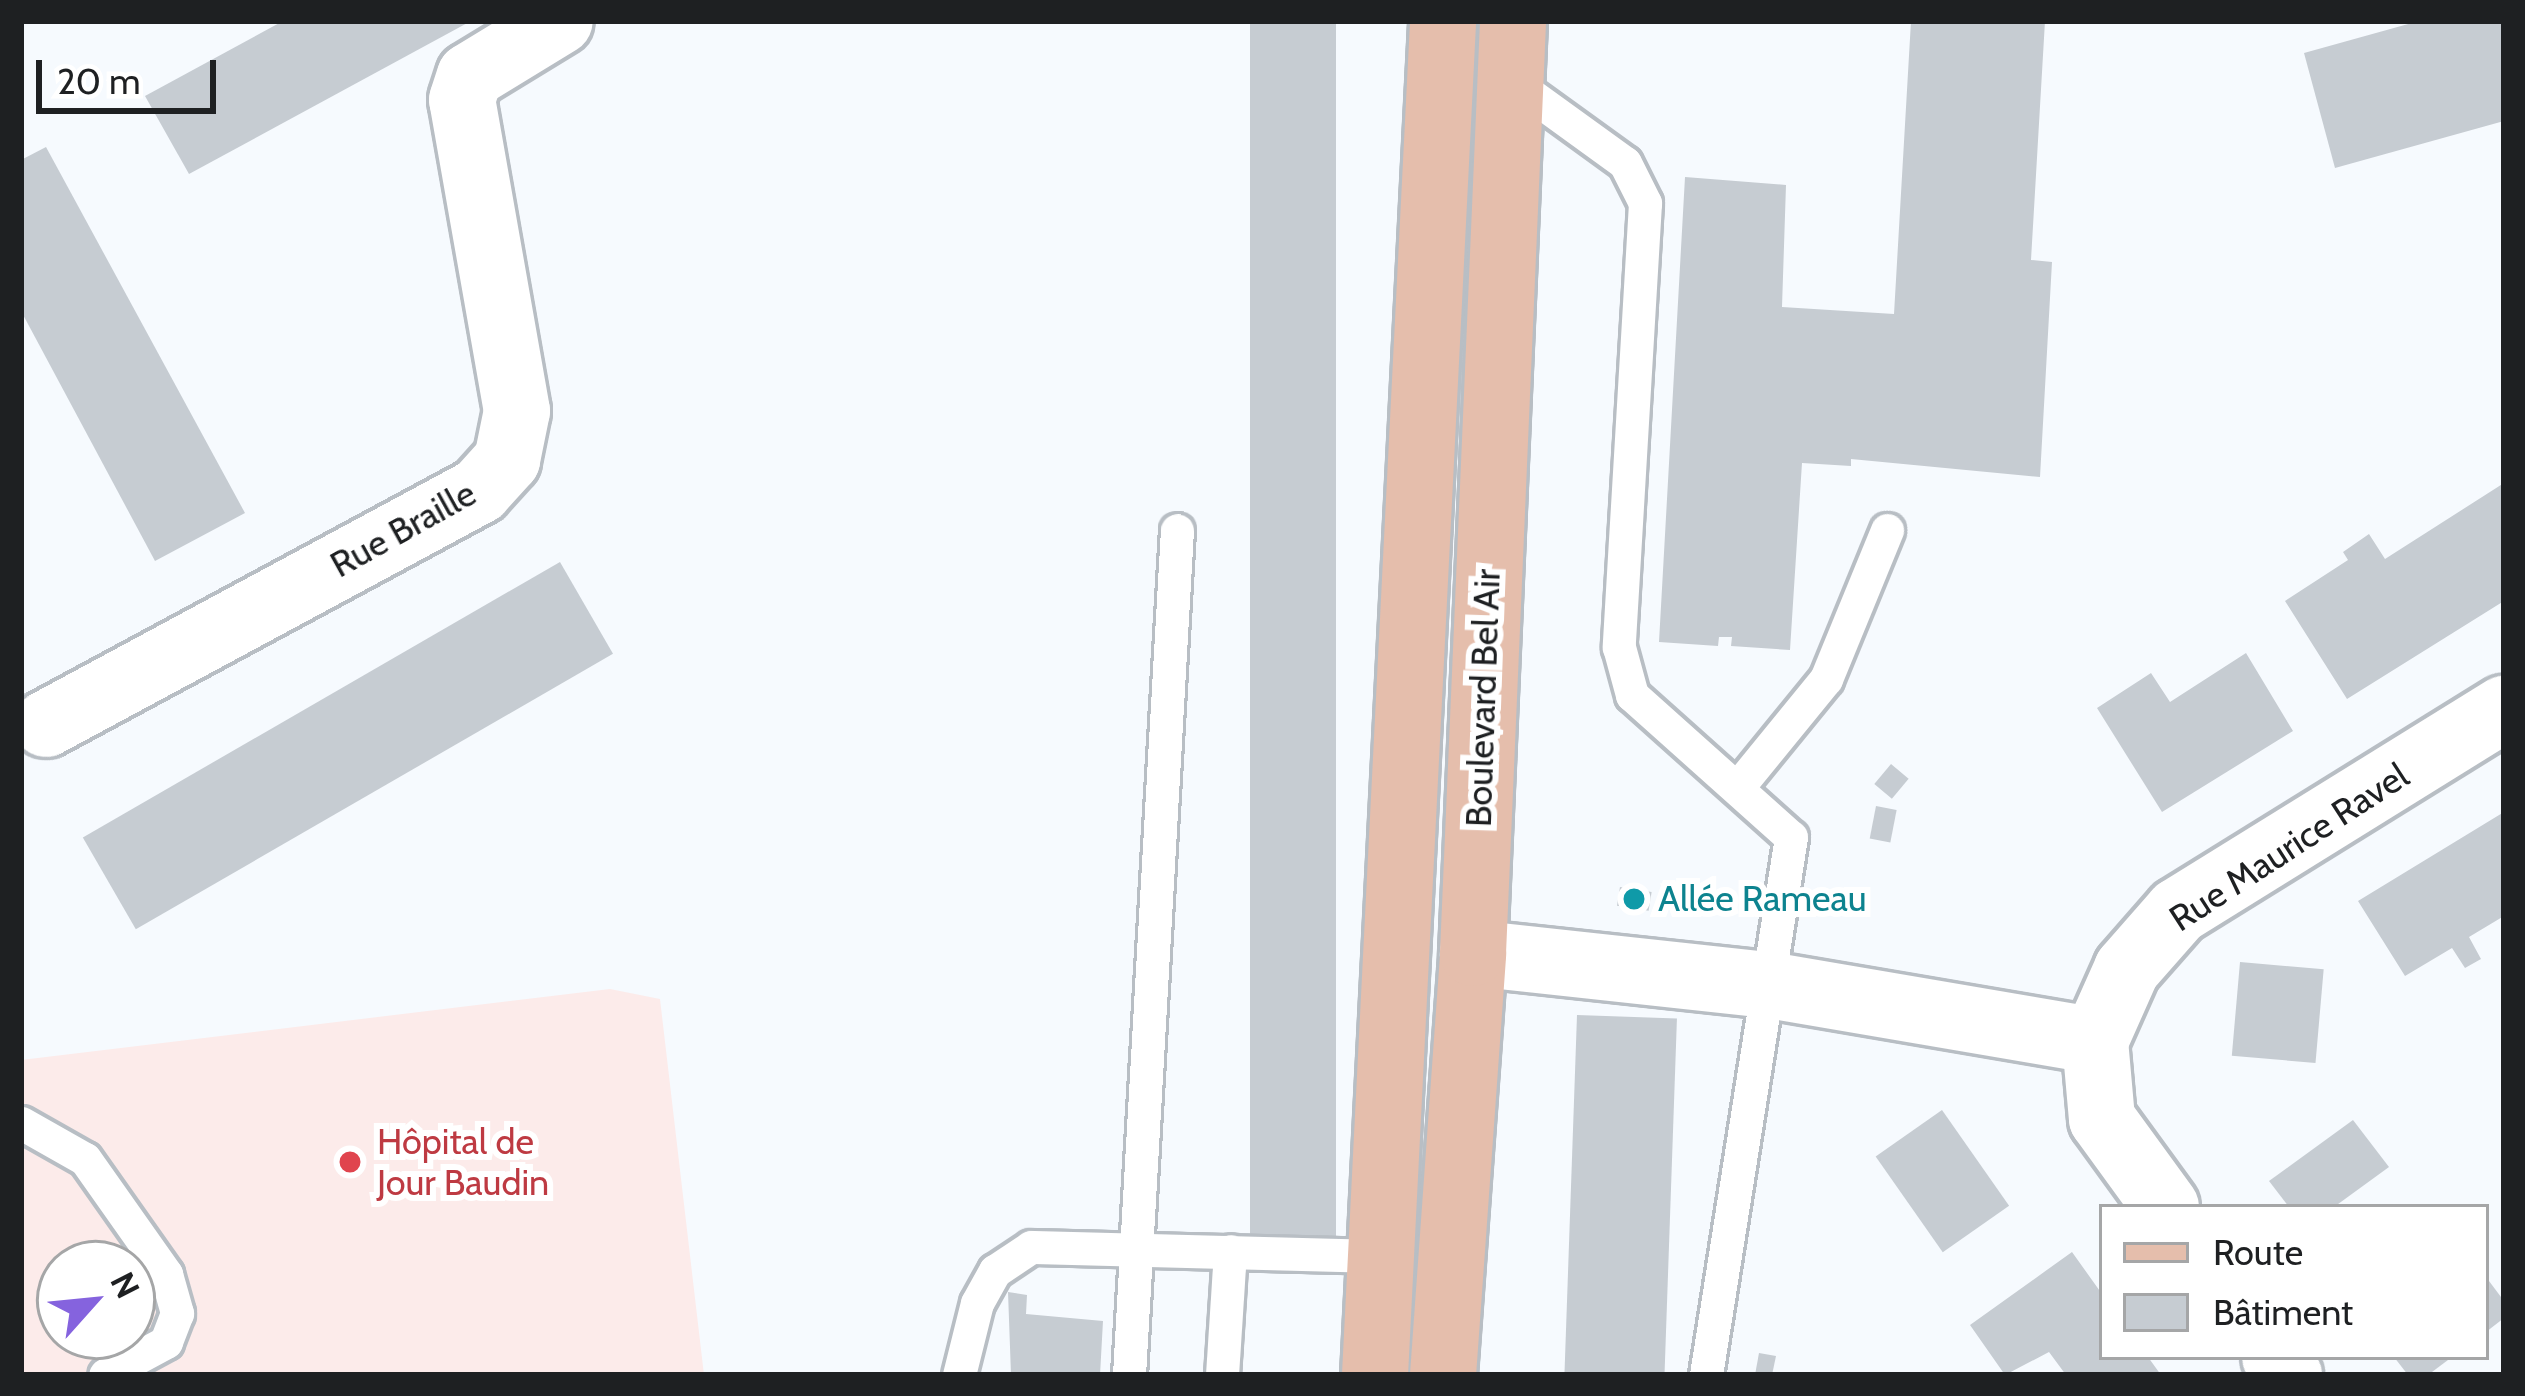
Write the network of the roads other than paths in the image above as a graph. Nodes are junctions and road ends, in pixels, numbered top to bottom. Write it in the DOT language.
graph roads {
  1 [pos="560,21"];
  2 [pos="1443,21"];
  3 [pos="1511,50"];
  4 [pos="1177,530"];
  5 [pos="1887,530"];
  6 [pos="2504,709"];
  7 [pos="46,724"];
  8 [pos="1737,788"];
  9 [pos="1473,952"];
  10 [pos="1769,986"];
  11 [pos="2095,1041"];
  12 [pos="21,1124"];
  13 [pos="2164,1204"];
  14 [pos="1136,1247"];
  15 [pos="1230,1251"];
  16 [pos="1382,1256"];
  17 [pos="105,1375"];
  18 [pos="959,1375"];
  19 [pos="1129,1375"];
  20 [pos="1222,1375"];
  21 [pos="1375,1375"];
  22 [pos="1444,1375"];
  23 [pos="1706,1375"];
  1 -- 7 [label="street, Rue Braille"];
  2 -- 16 [label="main road, Boulevard Bel Air"];
  3 -- 8 [label="lane"];
  3 -- 9 [label="main road, Boulevard Bel Air"];
  4 -- 14 [label="lane"];
  5 -- 8 [label="lane"];
  6 -- 11 [label="street, Rue Maurice Ravel"];
  8 -- 10 [label="lane"];
  9 -- 10 [label="street"];
  9 -- 22 [label="main road, Boulevard Bel Air"];
  10 -- 11 [label="street"];
  10 -- 23 [label="lane"];
  11 -- 13 [label="street, Rue Maurice Ravel"];
  12 -- 17 [label="lane"];
  14 -- 15 [label="lane"];
  14 -- 18 [label="lane"];
  14 -- 19 [label="lane"];
  15 -- 16 [label="lane"];
  15 -- 20 [label="lane"];
  16 -- 21 [label="main road, Boulevard Bel Air"];
}
